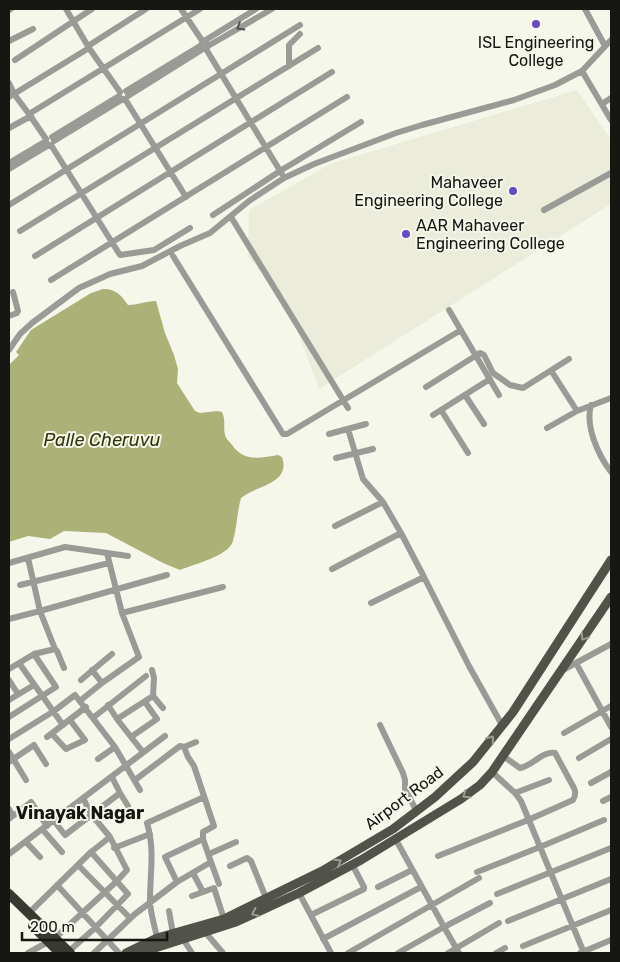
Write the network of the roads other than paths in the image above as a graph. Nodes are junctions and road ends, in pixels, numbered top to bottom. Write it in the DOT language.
graph roads {
  1 [pos="66,9"];
  2 [pos="92,9"];
  3 [pos="146,9"];
  4 [pos="182,9"];
  5 [pos="200,9"];
  6 [pos="256,9"];
  7 [pos="272,9"];
  8 [pos="585,9"];
  9 [pos="187,17"];
  10 [pos="74,21"];
  11 [pos="300,24"];
  12 [pos="32,29"];
  13 [pos="300,34"];
  14 [pos="611,40"];
  15 [pos="9,41"];
  16 [pos="204,46"];
  17 [pos="605,46"];
  18 [pos="89,47"];
  19 [pos="318,48"];
  20 [pos="15,60"];
  21 [pos="289,66"];
  22 [pos="103,69"];
  23 [pos="582,71"];
  24 [pos="332,72"];
  25 [pos="222,74"];
  26 [pos="9,83"];
  27 [pos="123,95"];
  28 [pos="11,96"];
  29 [pos="347,97"];
  30 [pos="236,98"];
  31 [pos="611,98"];
  32 [pos="602,104"];
  33 [pos="30,115"];
  34 [pos="611,120"];
  35 [pos="361,122"];
  36 [pos="140,123"];
  37 [pos="251,123"];
  38 [pos="9,128"];
  39 [pos="50,141"];
  40 [pos="266,147"];
  41 [pos="156,148"];
  42 [pos="9,163"];
  43 [pos="9,170"];
  44 [pos="66,170"];
  45 [pos="280,171"];
  46 [pos="171,173"];
  47 [pos="611,173"];
  48 [pos="284,178"];
  49 [pos="81,194"];
  50 [pos="186,197"];
  51 [pos="9,205"];
  52 [pos="544,210"];
  53 [pos="213,215"];
  54 [pos="231,217"];
  55 [pos="97,218"];
  56 [pos="190,228"];
  57 [pos="20,231"];
  58 [pos="111,243"];
  59 [pos="36,256"];
  60 [pos="173,256"];
  61 [pos="51,280"];
  62 [pos="13,292"];
  63 [pos="450,310"];
  64 [pos="9,316"];
  65 [pos="461,330"];
  66 [pos="9,350"];
  67 [pos="476,356"];
  68 [pos="569,359"];
  69 [pos="552,372"];
  70 [pos="490,380"];
  71 [pos="426,387"];
  72 [pos="465,395"];
  73 [pos="499,395"];
  74 [pos="611,398"];
  75 [pos="344,401"];
  76 [pos="591,405"];
  77 [pos="348,408"];
  78 [pos="441,410"];
  79 [pos="577,411"];
  80 [pos="433,415"];
  81 [pos="366,424"];
  82 [pos="484,424"];
  83 [pos="547,428"];
  84 [pos="348,429"];
  85 [pos="329,434"];
  86 [pos="373,449"];
  87 [pos="354,453"];
  88 [pos="468,453"];
  89 [pos="336,458"];
  90 [pos="611,472"];
  91 [pos="383,502"];
  92 [pos="335,526"];
  93 [pos="401,533"];
  94 [pos="107,553"];
  95 [pos="128,556"];
  96 [pos="28,558"];
  97 [pos="611,560"];
  98 [pos="9,563"];
  99 [pos="109,563"];
  100 [pos="332,569"];
  101 [pos="167,575"];
  102 [pos="424,577"];
  103 [pos="33,582"];
  104 [pos="20,585"];
  105 [pos="223,586"];
  106 [pos="115,590"];
  107 [pos="611,597"];
  108 [pos="371,603"];
  109 [pos="40,611"];
  110 [pos="122,613"];
  111 [pos="9,619"];
  112 [pos="611,644"];
  113 [pos="55,649"];
  114 [pos="34,654"];
  115 [pos="112,654"];
  116 [pos="18,663"];
  117 [pos="576,663"];
  118 [pos="64,668"];
  119 [pos="9,669"];
  120 [pos="92,670"];
  121 [pos="152,670"];
  122 [pos="562,670"];
  123 [pos="146,676"];
  124 [pos="9,680"];
  125 [pos="81,680"];
  126 [pos="102,683"];
  127 [pos="34,685"];
  128 [pos="18,694"];
  129 [pos="42,696"];
  130 [pos="153,696"];
  131 [pos="9,700"];
  132 [pos="80,700"];
  133 [pos="145,702"];
  134 [pos="108,705"];
  135 [pos="611,706"];
  136 [pos="86,707"];
  137 [pos="163,708"];
  138 [pos="54,711"];
  139 [pos="602,711"];
  140 [pos="9,717"];
  141 [pos="94,717"];
  142 [pos="117,719"];
  143 [pos="70,720"];
  144 [pos="63,725"];
  145 [pos="502,725"];
  146 [pos="380,726"];
  147 [pos="611,727"];
  148 [pos="564,733"];
  149 [pos="165,736"];
  150 [pos="131,738"];
  151 [pos="9,739"];
  152 [pos="611,739"];
  153 [pos="196,742"];
  154 [pos="115,747"];
  155 [pos="184,747"];
  156 [pos="9,752"];
  157 [pos="143,752"];
  158 [pos="503,756"];
  159 [pos="579,758"];
  160 [pos="98,759"];
  161 [pos="11,760"];
  162 [pos="46,764"];
  163 [pos="127,765"];
  164 [pos="492,772"];
  165 [pos="611,772"];
  166 [pos="112,777"];
  167 [pos="26,780"];
  168 [pos="135,780"];
  169 [pos="549,780"];
  170 [pos="591,783"];
  171 [pos="140,790"];
  172 [pos="120,793"];
  173 [pos="515,793"];
  174 [pos="204,797"];
  175 [pos="611,797"];
  176 [pos="83,798"];
  177 [pos="603,801"];
  178 [pos="128,806"];
  179 [pos="9,809"];
  180 [pos="416,810"];
  181 [pos="91,814"];
  182 [pos="11,818"];
  183 [pos="528,820"];
  184 [pos="604,820"];
  185 [pos="54,821"];
  186 [pos="45,827"];
  187 [pos="150,834"];
  188 [pos="110,838"];
  189 [pos="395,838"];
  190 [pos="203,840"];
  191 [pos="26,842"];
  192 [pos="236,842"];
  193 [pos="540,847"];
  194 [pos="114,848"];
  195 [pos="611,848"];
  196 [pos="62,852"];
  197 [pos="91,852"];
  198 [pos="9,854"];
  199 [pos="209,854"];
  200 [pos="438,856"];
  201 [pos="40,857"];
  202 [pos="211,862"];
  203 [pos="352,864"];
  204 [pos="78,865"];
  205 [pos="230,866"];
  206 [pos="412,870"];
  207 [pos="550,872"];
  208 [pos="193,873"];
  209 [pos="611,879"];
  210 [pos="117,881"];
  211 [pos="227,881"];
  212 [pos="177,882"];
  213 [pos="56,885"];
  214 [pos="216,886"];
  215 [pos="421,887"];
  216 [pos="297,888"];
  217 [pos="378,888"];
  218 [pos="105,892"];
  219 [pos="203,892"];
  220 [pos="9,894"];
  221 [pos="497,894"];
  222 [pos="192,896"];
  223 [pos="266,898"];
  224 [pos="562,900"];
  225 [pos="150,902"];
  226 [pos="9,903"];
  227 [pos="490,903"];
  228 [pos="117,905"];
  229 [pos="432,905"];
  230 [pos="611,910"];
  231 [pos="169,911"];
  232 [pos="81,912"];
  233 [pos="29,913"];
  234 [pos="311,915"];
  235 [pos="130,918"];
  236 [pos="224,919"];
  237 [pos="508,921"];
  238 [pos="499,923"];
  239 [pos="573,926"];
  240 [pos="95,928"];
  241 [pos="444,928"];
  242 [pos="206,932"];
  243 [pos="173,934"];
  244 [pos="157,938"];
  245 [pos="183,939"];
  246 [pos="323,939"];
  247 [pos="51,940"];
  248 [pos="107,940"];
  249 [pos="611,940"];
  250 [pos="523,946"];
  251 [pos="505,948"];
  252 [pos="157,951"];
  253 [pos="458,951"];
  254 [pos="28,953"];
  255 [pos="66,953"];
  256 [pos="94,953"];
  257 [pos="119,953"];
  258 [pos="126,953"];
  259 [pos="143,953"];
  260 [pos="192,953"];
  261 [pos="223,953"];
  262 [pos="331,953"];
  263 [pos="348,953"];
  264 [pos="399,953"];
  265 [pos="448,953"];
  266 [pos="496,953"];
  267 [pos="582,953"];
  1 -- 10 [label="street"];
  2 -- 10 [label="street"];
  3 -- 18 [label="street"];
  4 -- 9 [label="street"];
  5 -- 9 [label="street"];
  6 -- 16 [label="street"];
  7 -- 16 [label="street, one-way"];
  8 -- 17 [label="street"];
  9 -- 16 [label="street"];
  9 -- 22 [label="street"];
  10 -- 18 [label="street"];
  10 -- 20 [label="street"];
  11 -- 25 [label="street"];
  12 -- 15 [label="street"];
  13 -- 21 [label="street"];
  14 -- 17 [label="street"];
  16 -- 25 [label="street"];
  16 -- 27 [label="street"];
  17 -- 23 [label="street"];
  18 -- 22 [label="street"];
  18 -- 28 [label="street"];
  19 -- 21 [label="street"];
  21 -- 30 [label="street"];
  22 -- 27 [label="street"];
  22 -- 33 [label="street"];
  23 -- 32 [label="street"];
  23 -- 48 [label="street"];
  24 -- 37 [label="street"];
  25 -- 30 [label="street"];
  25 -- 36 [label="street"];
  26 -- 28 [label="street"];
  27 -- 36 [label="street"];
  27 -- 39 [label="street"];
  28 -- 33 [label="street"];
  29 -- 40 [label="street"];
  30 -- 37 [label="street"];
  30 -- 41 [label="street"];
  31 -- 32 [label="street"];
  32 -- 34 [label="street"];
  33 -- 38 [label="street"];
  33 -- 39 [label="street"];
  35 -- 45 [label="street"];
  36 -- 41 [label="street"];
  36 -- 44 [label="street"];
  37 -- 40 [label="street"];
  37 -- 46 [label="street"];
  39 -- 42 [label="street"];
  39 -- 43 [label="street"];
  39 -- 44 [label="street"];
  40 -- 45 [label="street"];
  40 -- 50 [label="street"];
  41 -- 46 [label="street"];
  41 -- 49 [label="street"];
  44 -- 49 [label="street"];
  44 -- 51 [label="street"];
  45 -- 48 [label="street"];
  45 -- 53 [label="street"];
  46 -- 50 [label="street"];
  46 -- 55 [label="street"];
  47 -- 52 [label="street"];
  48 -- 54 [label="street"];
  49 -- 55 [label="street"];
  49 -- 57 [label="street"];
  50 -- 58 [label="street"];
  54 -- 66 [label="street"];
  54 -- 75 [label="street"];
  55 -- 58 [label="street"];
  55 -- 59 [label="street"];
  56 -- 58 [label="street"];
  58 -- 61 [label="street"];
  60 -- 75 [label="street"];
  62 -- 64 [label="street"];
  63 -- 65 [label="street"];
  65 -- 67 [label="street"];
  65 -- 75 [label="street"];
  67 -- 69 [label="street"];
  67 -- 70 [label="street"];
  67 -- 71 [label="street"];
  68 -- 69 [label="street"];
  69 -- 79 [label="street"];
  70 -- 72 [label="street"];
  70 -- 73 [label="street"];
  72 -- 78 [label="street"];
  72 -- 82 [label="street"];
  74 -- 76 [label="street"];
  75 -- 77 [label="street"];
  76 -- 79 [label="street"];
  76 -- 90 [label="street"];
  78 -- 80 [label="street"];
  78 -- 88 [label="street"];
  79 -- 83 [label="street"];
  81 -- 84 [label="street"];
  84 -- 85 [label="street"];
  84 -- 87 [label="street"];
  86 -- 87 [label="street"];
  87 -- 89 [label="street"];
  87 -- 91 [label="street"];
  91 -- 92 [label="street"];
  91 -- 93 [label="street"];
  93 -- 100 [label="street"];
  93 -- 102 [label="street"];
  94 -- 95 [label="street"];
  94 -- 96 [label="street"];
  94 -- 99 [label="street"];
  96 -- 98 [label="street"];
  96 -- 103 [label="street"];
  97 -- 145 [label="main road, Airport Road"];
  99 -- 103 [label="street"];
  99 -- 106 [label="street"];
  101 -- 106 [label="street"];
  102 -- 108 [label="street"];
  102 -- 145 [label="street"];
  103 -- 104 [label="street"];
  103 -- 109 [label="street"];
  105 -- 110 [label="street"];
  106 -- 109 [label="street"];
  106 -- 110 [label="street"];
  107 -- 122 [label="main road, Airport Road, one-way"];
  109 -- 111 [label="street"];
  109 -- 113 [label="street"];
  110 -- 126 [label="street"];
  112 -- 117 [label="street, Airport Road"];
  113 -- 114 [label="street"];
  113 -- 118 [label="street"];
  114 -- 116 [label="street"];
  114 -- 129 [label="street"];
  115 -- 120 [label="street"];
  116 -- 119 [label="street"];
  116 -- 127 [label="street"];
  117 -- 122 [label="street, Airport Road"];
  117 -- 139 [label="street"];
  120 -- 125 [label="street"];
  120 -- 126 [label="street"];
  121 -- 130 [label="street"];
  122 -- 158 [label="main road, Airport Road"];
  123 -- 134 [label="street"];
  124 -- 128 [label="street"];
  126 -- 132 [label="street"];
  127 -- 128 [label="street"];
  127 -- 129 [label="street"];
  128 -- 131 [label="street"];
  129 -- 138 [label="street"];
  129 -- 140 [label="street"];
  130 -- 133 [label="street"];
  130 -- 137 [label="street"];
  132 -- 136 [label="street"];
  132 -- 138 [label="street"];
  133 -- 142 [label="street"];
  133 -- 150 [label="street"];
  134 -- 141 [label="street"];
  134 -- 142 [label="street"];
  135 -- 139 [label="street"];
  136 -- 141 [label="street"];
  136 -- 143 [label="street"];
  138 -- 144 [label="street"];
  138 -- 151 [label="street"];
  139 -- 147 [label="street"];
  139 -- 148 [label="street"];
  141 -- 154 [label="street"];
  142 -- 150 [label="street"];
  143 -- 144 [label="street"];
  143 -- 144 [label="street"];
  180 -- 145 [label="main road, Airport Road, one-way"];
  146 -- 180 [label="street"];
  149 -- 157 [label="street"];
  150 -- 157 [label="street"];
  152 -- 159 [label="street"];
  153 -- 155 [label="street"];
  154 -- 160 [label="street"];
  154 -- 163 [label="street"];
  155 -- 168 [label="street"];
  155 -- 174 [label="street"];
  156 -- 161 [label="street"];
  157 -- 163 [label="street"];
  158 -- 164 [label="main road, Airport Road"];
  158 -- 183 [label="street"];
  161 -- 162 [label="street"];
  161 -- 167 [label="street"];
  163 -- 166 [label="street"];
  163 -- 168 [label="street"];
  164 -- 173 [label="street"];
  164 -- 189 [label="main road, Airport Road, one-way"];
  165 -- 170 [label="street"];
  166 -- 172 [label="street"];
  166 -- 176 [label="street"];
  168 -- 171 [label="street"];
  169 -- 173 [label="street"];
  172 -- 178 [label="street"];
  172 -- 181 [label="street"];
  173 -- 183 [label="street"];
  174 -- 187 [label="street"];
  174 -- 190 [label="street"];
  175 -- 177 [label="street"];
  176 -- 181 [label="street"];
  176 -- 185 [label="street"];
  179 -- 182 [label="street"];
  216 -- 180 [label="main road, Airport Road, one-way"];
  181 -- 185 [label="street"];
  181 -- 188 [label="street"];
  182 -- 186 [label="street"];
  183 -- 193 [label="street"];
  183 -- 200 [label="street"];
  184 -- 193 [label="street"];
  185 -- 186 [label="street"];
  186 -- 191 [label="street"];
  186 -- 196 [label="street"];
  187 -- 194 [label="street"];
  187 -- 225 [label="street"];
  188 -- 194 [label="street"];
  188 -- 197 [label="street"];
  189 -- 203 [label="main road, Airport Road"];
  189 -- 206 [label="street"];
  190 -- 199 [label="street"];
  190 -- 212 [label="street"];
  191 -- 198 [label="street"];
  191 -- 201 [label="street"];
  192 -- 199 [label="street"];
  193 -- 207 [label="street"];
  193 -- 229 [label="street"];
  194 -- 210 [label="street"];
  195 -- 207 [label="street"];
  197 -- 204 [label="street"];
  197 -- 210 [label="street"];
  199 -- 202 [label="street"];
  202 -- 208 [label="street"];
  202 -- 214 [label="street"];
  203 -- 216 [label="main road, Airport Road"];
  203 -- 234 [label="street"];
  204 -- 213 [label="street"];
  204 -- 218 [label="street"];
  205 -- 223 [label="street"];
  206 -- 215 [label="street"];
  206 -- 217 [label="street"];
  207 -- 221 [label="street"];
  207 -- 224 [label="street"];
  208 -- 212 [label="street"];
  208 -- 219 [label="street"];
  209 -- 224 [label="street"];
  210 -- 218 [label="street"];
  210 -- 228 [label="street"];
  211 -- 214 [label="street"];
  212 -- 225 [label="street"];
  213 -- 232 [label="street"];
  213 -- 233 [label="street"];
  214 -- 219 [label="street"];
  214 -- 236 [label="street"];
  215 -- 229 [label="street"];
  215 -- 246 [label="street"];
  216 -- 223 [label="main road, Airport Road"];
  216 -- 234 [label="street"];
  216 -- 242 [label="main road, Airport Road, one-way"];
  218 -- 228 [label="street"];
  218 -- 232 [label="street"];
  219 -- 222 [label="street"];
  220 -- 233 [label="highway"];
  223 -- 236 [label="main road, Airport Road"];
  224 -- 237 [label="street"];
  224 -- 239 [label="street"];
  225 -- 235 [label="street"];
  225 -- 244 [label="street"];
  226 -- 247 [label="highway"];
  227 -- 241 [label="street"];
  228 -- 235 [label="street"];
  228 -- 240 [label="street"];
  229 -- 241 [label="street"];
  229 -- 263 [label="street"];
  230 -- 239 [label="street"];
  231 -- 243 [label="street"];
  232 -- 240 [label="street"];
  232 -- 247 [label="street"];
  233 -- 247 [label="highway"];
  234 -- 246 [label="street"];
  235 -- 248 [label="street"];
  236 -- 243 [label="main road, Airport Road"];
  238 -- 253 [label="street"];
  239 -- 250 [label="street"];
  239 -- 267 [label="street"];
  240 -- 248 [label="street"];
  240 -- 255 [label="street"];
  241 -- 253 [label="street"];
  241 -- 264 [label="street"];
  242 -- 245 [label="main road, Airport Road"];
  242 -- 261 [label="street"];
  243 -- 244 [label="main road, Airport Road"];
  244 -- 258 [label="main road, Airport Road"];
  245 -- 252 [label="main road, Airport Road"];
  245 -- 260 [label="street"];
  246 -- 262 [label="street"];
  247 -- 254 [label="street"];
  247 -- 255 [label="highway"];
  248 -- 256 [label="street"];
  248 -- 257 [label="street"];
  249 -- 267 [label="street"];
  251 -- 266 [label="street"];
  252 -- 259 [label="main road, Airport Road"];
  253 -- 265 [label="street"];
}
